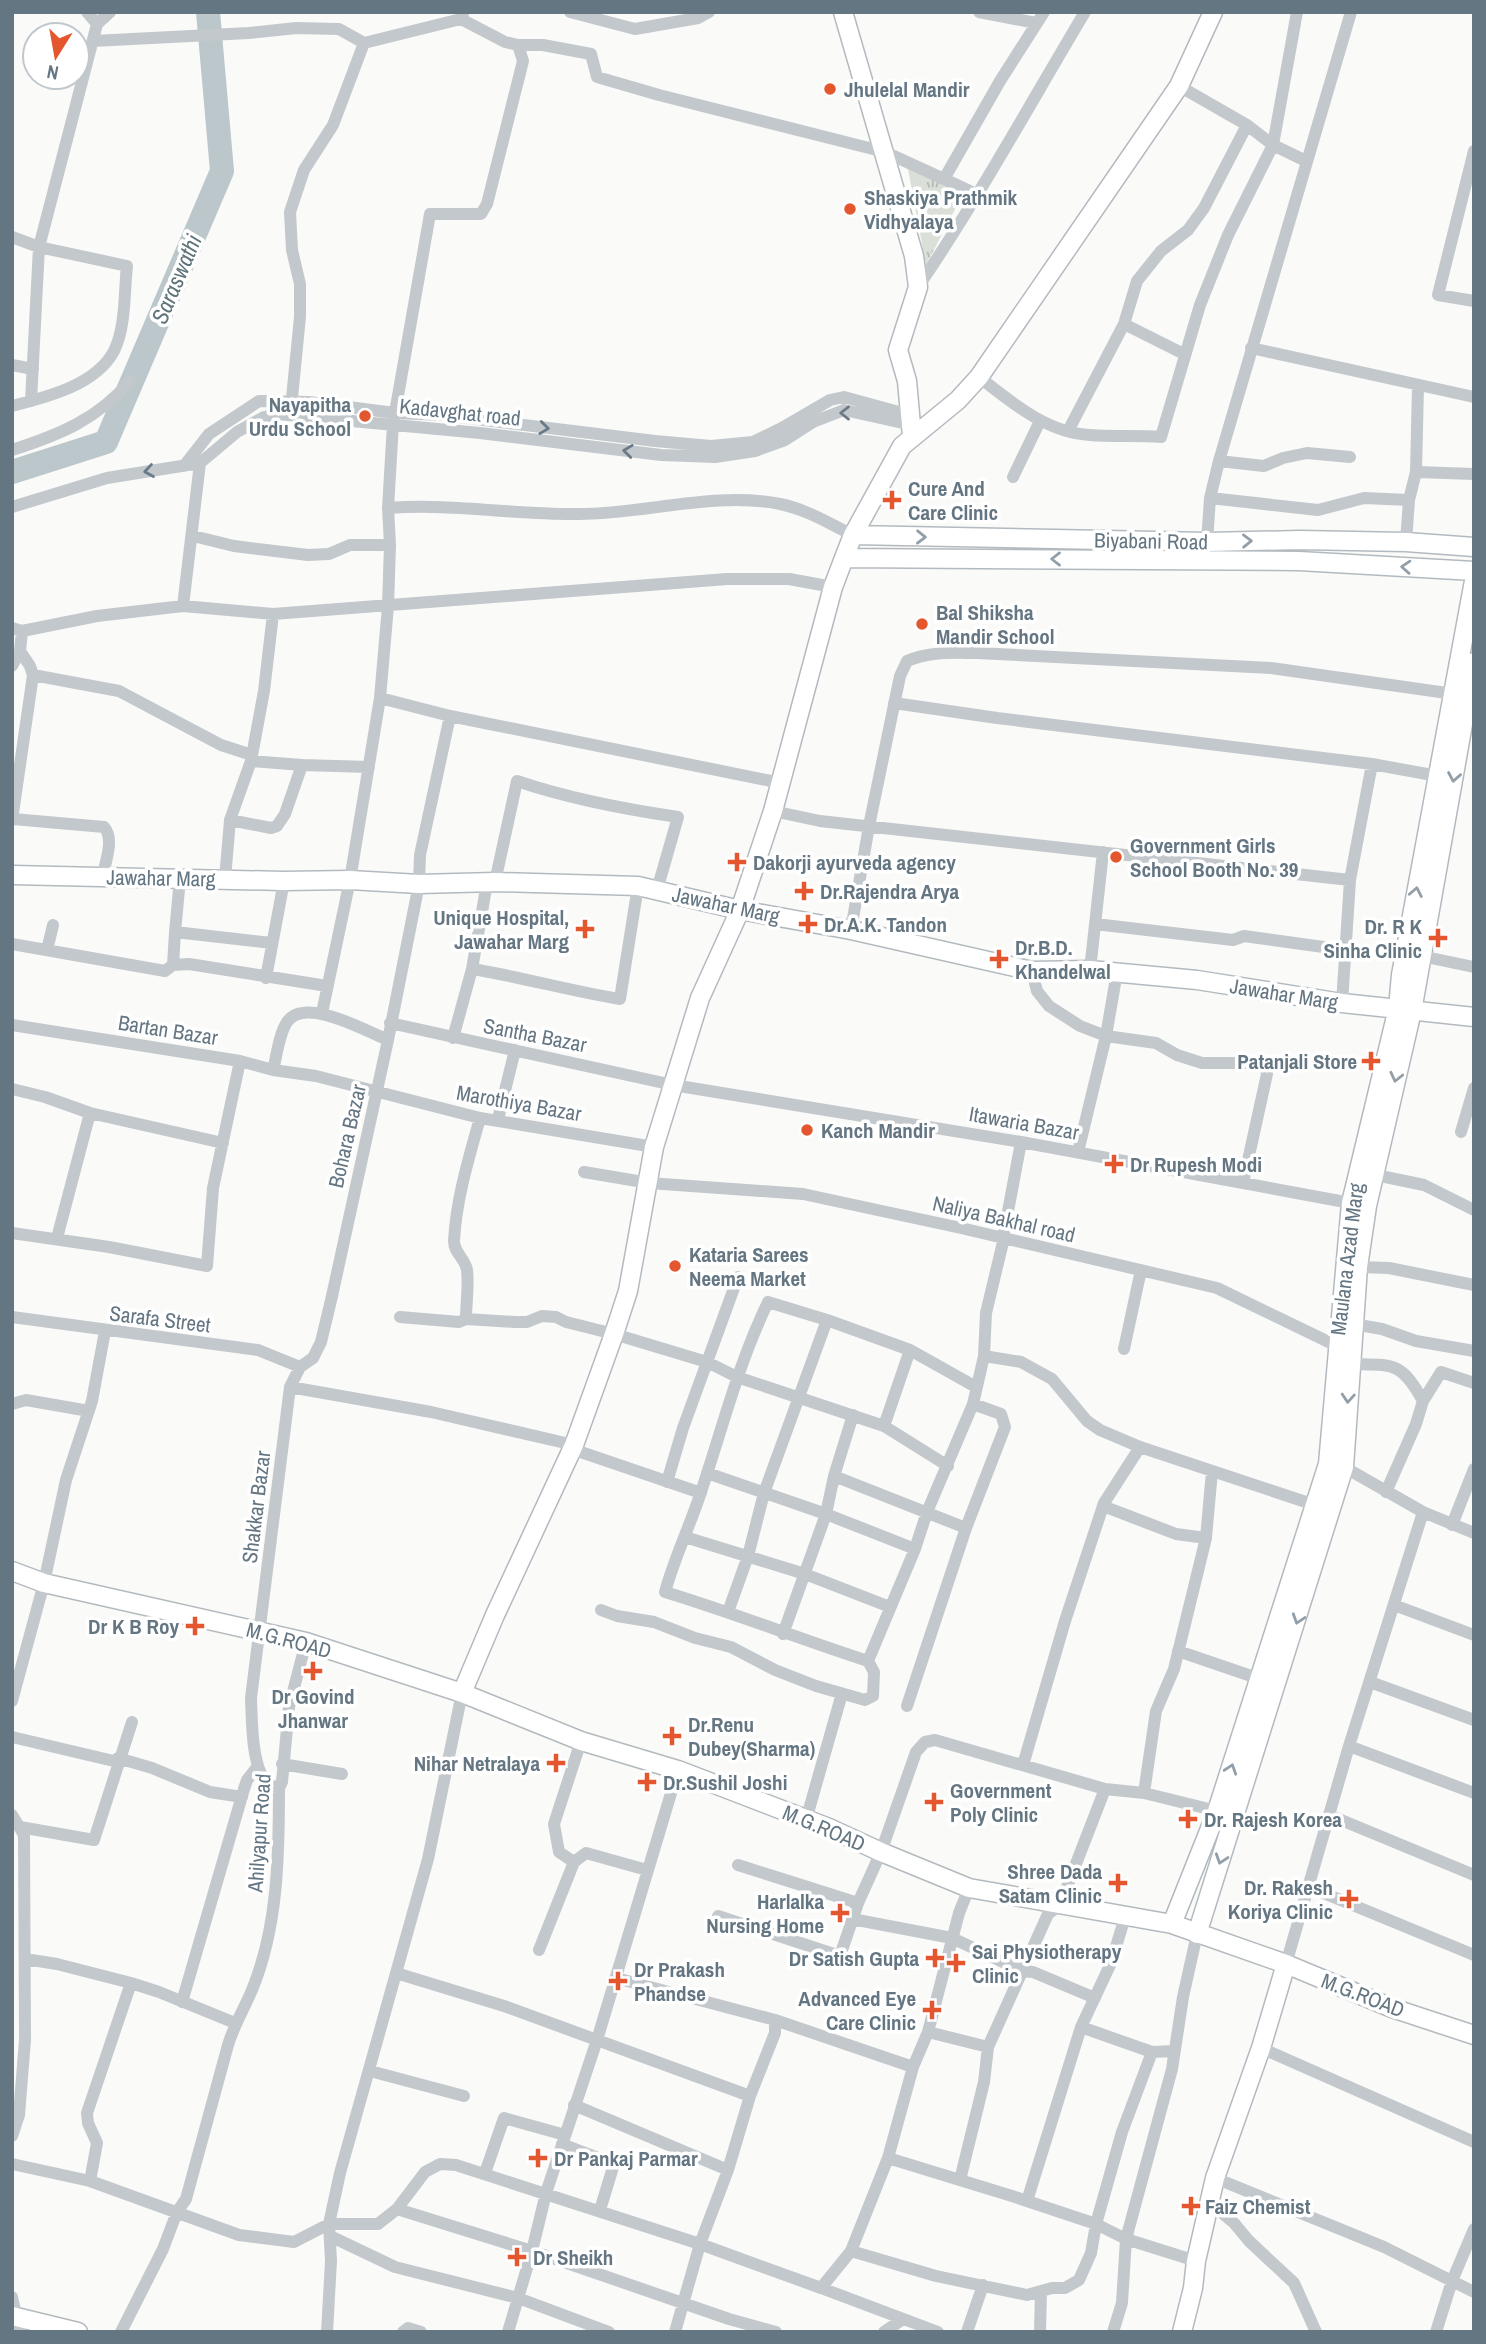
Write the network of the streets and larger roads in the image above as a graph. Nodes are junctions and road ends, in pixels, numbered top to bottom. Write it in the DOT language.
graph roads {
  1 [pos="88,12"];
  2 [pos="110,12"];
  3 [pos="570,12"];
  4 [pos="709,12"];
  5 [pos="843,12"];
  6 [pos="979,12"];
  7 [pos="1085,12"];
  8 [pos="1213,12"];
  9 [pos="1297,12"];
  10 [pos="1351,12"];
  11 [pos="462,16"];
  12 [pos="1040,17"];
  13 [pos="97,23"];
  14 [pos="93,41"];
  15 [pos="364,43"];
  16 [pos="518,45"];
  17 [pos="1179,86"];
  18 [pos="1247,125"];
  19 [pos="1273,145"];
  20 [pos="1474,151"];
  21 [pos="885,152"];
  22 [pos="1306,161"];
  23 [pos="944,179"];
  24 [pos="976,194"];
  25 [pos="12,237"];
  26 [pos="39,247"];
  27 [pos="918,287"];
  28 [pos="1474,301"];
  29 [pos="1124,324"];
  30 [pos="1251,348"];
  31 [pos="1184,354"];
  32 [pos="12,365"];
  33 [pos="33,369"];
  34 [pos="979,377"];
  35 [pos="130,381"];
  36 [pos="1418,386"];
  37 [pos="1474,397"];
  38 [pos="31,401"];
  39 [pos="290,401"];
  40 [pos="12,406"];
  41 [pos="291,414"];
  42 [pos="394,418"];
  43 [pos="1040,421"];
  44 [pos="911,425"];
  45 [pos="1068,431"];
  46 [pos="12,450"];
  47 [pos="1350,457"];
  48 [pos="1219,461"];
  49 [pos="200,463"];
  50 [pos="184,466"];
  51 [pos="1416,472"];
  52 [pos="1474,474"];
  53 [pos="1013,477"];
  54 [pos="1210,498"];
  55 [pos="1409,500"];
  56 [pos="12,507"];
  57 [pos="388,508"];
  58 [pos="853,535"];
  59 [pos="192,536"];
  60 [pos="1207,542"];
  61 [pos="1406,542"];
  62 [pos="390,545"];
  63 [pos="1474,547"];
  64 [pos="844,558"];
  65 [pos="1474,571"];
  66 [pos="1474,581"];
  67 [pos="833,587"];
  68 [pos="183,606"];
  69 [pos="388,606"];
  70 [pos="273,614"];
  71 [pos="17,629"];
  72 [pos="19,651"];
  73 [pos="1474,662"];
  74 [pos="12,666"];
  75 [pos="33,675"];
  76 [pos="1454,694"];
  77 [pos="380,698"];
  78 [pos="894,703"];
  79 [pos="450,716"];
  80 [pos="1467,736"];
  81 [pos="252,758"];
  82 [pos="1372,764"];
  83 [pos="302,765"];
  84 [pos="369,766"];
  85 [pos="1438,776"];
  86 [pos="781,783"];
  87 [pos="773,811"];
  88 [pos="12,820"];
  89 [pos="230,820"];
  90 [pos="869,826"];
  91 [pos="1102,852"];
  92 [pos="12,875"];
  93 [pos="102,878"];
  94 [pos="180,879"];
  95 [pos="225,879"];
  96 [pos="350,880"];
  97 [pos="1350,880"];
  98 [pos="285,881"];
  99 [pos="491,883"];
  100 [pos="419,884"];
  101 [pos="638,886"];
  102 [pos="657,890"];
  103 [pos="740,910"];
  104 [pos="1095,924"];
  105 [pos="53,925"];
  106 [pos="851,930"];
  107 [pos="175,932"];
  108 [pos="272,943"];
  109 [pos="12,944"];
  110 [pos="47,950"];
  111 [pos="1345,950"];
  112 [pos="1422,956"];
  113 [pos="173,965"];
  114 [pos="1474,967"];
  115 [pos="472,969"];
  116 [pos="1090,970"];
  117 [pos="1032,971"];
  118 [pos="1117,972"];
  119 [pos="266,978"];
  120 [pos="327,986"];
  121 [pos="1342,1003"];
  122 [pos="1405,1009"];
  123 [pos="321,1013"];
  124 [pos="1474,1017"];
  125 [pos="390,1023"];
  126 [pos="12,1025"];
  127 [pos="1106,1036"];
  128 [pos="453,1038"];
  129 [pos="388,1040"];
  130 [pos="515,1050"];
  131 [pos="240,1061"];
  132 [pos="273,1070"];
  133 [pos="316,1076"];
  134 [pos="673,1085"];
  135 [pos="1474,1088"];
  136 [pos="12,1089"];
  137 [pos="377,1092"];
  138 [pos="90,1113"];
  139 [pos="480,1118"];
  140 [pos="498,1119"];
  141 [pos="1461,1132"];
  142 [pos="1021,1142"];
  143 [pos="223,1143"];
  144 [pos="654,1147"];
  145 [pos="1078,1152"];
  146 [pos="584,1172"];
  147 [pos="1365,1173"];
  148 [pos="649,1183"];
  149 [pos="1243,1183"];
  150 [pos="1359,1205"];
  151 [pos="1474,1210"];
  152 [pos="12,1233"];
  153 [pos="57,1238"];
  154 [pos="1003,1238"];
  155 [pos="1358,1268"];
  156 [pos="1141,1270"];
  157 [pos="738,1277"];
  158 [pos="1474,1285"];
  159 [pos="12,1317"];
  160 [pos="400,1317"];
  161 [pos="466,1319"];
  162 [pos="827,1320"];
  163 [pos="1353,1324"];
  164 [pos="105,1331"];
  165 [pos="614,1334"];
  166 [pos="1337,1346"];
  167 [pos="1124,1349"];
  168 [pos="911,1350"];
  169 [pos="1474,1352"];
  170 [pos="984,1356"];
  171 [pos="707,1362"];
  172 [pos="1350,1364"];
  173 [pos="300,1367"];
  174 [pos="737,1377"];
  175 [pos="1474,1383"];
  176 [pos="290,1387"];
  177 [pos="976,1387"];
  178 [pos="799,1396"];
  179 [pos="1423,1401"];
  180 [pos="12,1404"];
  181 [pos="973,1404"];
  182 [pos="89,1411"];
  183 [pos="853,1415"];
  184 [pos="884,1426"];
  185 [pos="573,1447"];
  186 [pos="1140,1447"];
  187 [pos="1336,1465"];
  188 [pos="948,1466"];
  189 [pos="1474,1469"];
  190 [pos="1212,1471"];
  191 [pos="707,1472"];
  192 [pos="834,1476"];
  193 [pos="667,1482"];
  194 [pos="1386,1492"];
  195 [pos="701,1493"];
  196 [pos="764,1493"];
  197 [pos="1103,1506"];
  198 [pos="1324,1508"];
  199 [pos="927,1512"];
  200 [pos="1423,1512"];
  201 [pos="825,1514"];
  202 [pos="1452,1525"];
  203 [pos="966,1528"];
  204 [pos="1474,1533"];
  205 [pos="685,1537"];
  206 [pos="1206,1538"];
  207 [pos="915,1549"];
  208 [pos="748,1556"];
  209 [pos="12,1571"];
  210 [pos="805,1574"];
  211 [pos="44,1583"];
  212 [pos="1394,1605"];
  213 [pos="890,1607"];
  214 [pos="601,1610"];
  215 [pos="728,1612"];
  216 [pos="261,1632"];
  217 [pos="783,1634"];
  218 [pos="1474,1635"];
  219 [pos="306,1642"];
  220 [pos="1178,1651"];
  221 [pos="868,1661"];
  222 [pos="1260,1679"];
  223 [pos="1370,1682"];
  224 [pos="462,1693"];
  225 [pos="845,1695"];
  226 [pos="12,1701"];
  227 [pos="907,1706"];
  228 [pos="1474,1720"];
  229 [pos="132,1722"];
  230 [pos="12,1737"];
  231 [pos="581,1741"];
  232 [pos="1349,1746"];
  233 [pos="118,1760"];
  234 [pos="282,1764"];
  235 [pos="1023,1765"];
  236 [pos="258,1766"];
  237 [pos="678,1770"];
  238 [pos="342,1774"];
  239 [pos="279,1788"];
  240 [pos="1105,1789"];
  241 [pos="1472,1789"];
  242 [pos="1144,1793"];
  243 [pos="242,1797"];
  244 [pos="1217,1811"];
  245 [pos="12,1815"];
  246 [pos="1329,1815"];
  247 [pos="806,1820"];
  248 [pos="20,1827"];
  249 [pos="881,1852"];
  250 [pos="574,1862"];
  251 [pos="738,1866"];
  252 [pos="647,1870"];
  253 [pos="1474,1875"];
  254 [pos="1309,1887"];
  255 [pos="969,1888"];
  256 [pos="858,1903"];
  257 [pos="1060,1905"];
  258 [pos="1126,1914"];
  259 [pos="718,1916"];
  260 [pos="852,1919"];
  261 [pos="1172,1924"];
  262 [pos="1197,1934"];
  263 [pos="953,1938"];
  264 [pos="539,1950"];
  265 [pos="1474,1955"];
  266 [pos="25,1959"];
  267 [pos="1286,1964"];
  268 [pos="1022,1971"];
  269 [pos="396,1973"];
  270 [pos="616,1978"];
  271 [pos="131,1983"];
  272 [pos="1095,1998"];
  273 [pos="182,2002"];
  274 [pos="18,2015"];
  275 [pos="775,2020"];
  276 [pos="235,2023"];
  277 [pos="1081,2027"];
  278 [pos="928,2032"];
  279 [pos="1474,2035"];
  280 [pos="597,2040"];
  281 [pos="988,2048"];
  282 [pos="1261,2048"];
  283 [pos="1174,2051"];
  284 [pos="1152,2052"];
  285 [pos="913,2067"];
  286 [pos="370,2071"];
  287 [pos="464,2096"];
  288 [pos="750,2096"];
  289 [pos="574,2105"];
  290 [pos="12,2136"];
  291 [pos="564,2139"];
  292 [pos="1474,2142"];
  293 [pos="888,2158"];
  294 [pos="12,2164"];
  295 [pos="728,2170"];
  296 [pos="485,2173"];
  297 [pos="1215,2178"];
  298 [pos="960,2180"];
  299 [pos="90,2181"];
  300 [pos="546,2193"];
  301 [pos="1027,2202"];
  302 [pos="1210,2203"];
  303 [pos="397,2209"];
  304 [pos="600,2210"];
  305 [pos="177,2212"];
  306 [pos="1096,2224"];
  307 [pos="1474,2229"];
  308 [pos="329,2230"];
  309 [pos="1126,2239"];
  310 [pos="700,2244"];
  311 [pos="533,2251"];
  312 [pos="851,2251"];
  313 [pos="1196,2261"];
  314 [pos="1452,2281"];
  315 [pos="983,2285"];
  316 [pos="821,2288"];
  317 [pos="1041,2292"];
  318 [pos="1474,2292"];
  319 [pos="12,2297"];
  320 [pos="518,2298"];
  321 [pos="685,2303"];
  322 [pos="903,2319"];
  323 [pos="16,2322"];
  324 [pos="78,2332"];
  325 [pos="121,2332"];
  326 [pos="327,2332"];
  327 [pos="402,2332"];
  328 [pos="421,2332"];
  329 [pos="508,2332"];
  330 [pos="609,2332"];
  331 [pos="675,2332"];
  332 [pos="776,2332"];
  333 [pos="884,2332"];
  334 [pos="938,2332"];
  335 [pos="967,2332"];
  336 [pos="1040,2332"];
  337 [pos="1112,2332"];
  338 [pos="1181,2332"];
  339 [pos="1316,2332"];
  340 [pos="1436,2332"];
  1 -- 13 [label="street"];
  2 -- 13 [label="street"];
  3 -- 4 [label="street"];
  5 -- 21 [label="street"];
  6 -- 12 [label="street"];
  7 -- 24 [label="street"];
  8 -- 17 [label="street"];
  9 -- 19 [label="street"];
  10 -- 22 [label="street"];
  11 -- 15 [label="street"];
  11 -- 16 [label="street"];
  12 -- 23 [label="street"];
  13 -- 14 [label="street"];
  14 -- 15 [label="street"];
  14 -- 26 [label="street"];
  15 -- 39 [label="street"];
  16 -- 21 [label="street"];
  16 -- 42 [label="street"];
  17 -- 18 [label="street"];
  17 -- 34 [label="street"];
  18 -- 19 [label="street"];
  18 -- 29 [label="street"];
  19 -- 22 [label="street"];
  19 -- 31 [label="street"];
  20 -- 28 [label="street"];
  21 -- 23 [label="street"];
  21 -- 27 [label="street"];
  22 -- 30 [label="street"];
  23 -- 24 [label="street"];
  24 -- 27 [label="street"];
  25 -- 26 [label="street"];
  26 -- 33 [label="street"];
  26 -- 38 [label="street"];
  27 -- 44 [label="street"];
  29 -- 31 [label="street"];
  29 -- 45 [label="street"];
  30 -- 36 [label="street"];
  30 -- 48 [label="street"];
  31 -- 45 [label="street"];
  32 -- 33 [label="street"];
  33 -- 38 [label="street"];
  34 -- 43 [label="street"];
  34 -- 44 [label="street"];
  35 -- 46 [label="street"];
  36 -- 37 [label="street"];
  36 -- 51 [label="street"];
  38 -- 40 [label="street"];
  39 -- 41 [label="street"];
  39 -- 42 [label="street"];
  39 -- 50 [label="street"];
  41 -- 42 [label="street, Kadavghat road"];
  41 -- 49 [label="street, Kadavghat road"];
  42 -- 44 [label="street, Kadavghat road"];
  42 -- 57 [label="street"];
  43 -- 45 [label="street"];
  43 -- 53 [label="street"];
  44 -- 58 [label="street"];
  47 -- 48 [label="street"];
  48 -- 54 [label="street"];
  49 -- 50 [label="street, Kadavghat road"];
  49 -- 59 [label="street"];
  50 -- 56 [label="street, Kadavghat road, one-way"];
  51 -- 52 [label="street"];
  51 -- 55 [label="street"];
  54 -- 55 [label="street"];
  54 -- 60 [label="street"];
  55 -- 61 [label="street"];
  57 -- 58 [label="street"];
  57 -- 62 [label="street"];
  58 -- 60 [label="street, Biyabani Road, one-way"];
  58 -- 64 [label="street"];
  59 -- 62 [label="street"];
  59 -- 68 [label="street"];
  60 -- 61 [label="street, Biyabani Road, one-way"];
  61 -- 63 [label="street, Biyabani Road"];
  62 -- 69 [label="street"];
  65 -- 64 [label="street, Biyabani Road, one-way"];
  64 -- 67 [label="street"];
  66 -- 76 [label="street, Maulana Azad Marg"];
  67 -- 69 [label="street"];
  67 -- 86 [label="street"];
  68 -- 70 [label="street"];
  68 -- 71 [label="street"];
  69 -- 70 [label="street"];
  69 -- 77 [label="street"];
  70 -- 81 [label="street"];
  71 -- 72 [label="street"];
  72 -- 74 [label="street"];
  72 -- 75 [label="street"];
  73 -- 80 [label="street, Maulana Azad Marg"];
  75 -- 81 [label="street"];
  75 -- 88 [label="street"];
  76 -- 78 [label="street"];
  76 -- 85 [label="street, Maulana Azad Marg"];
  77 -- 79 [label="street"];
  77 -- 84 [label="street"];
  78 -- 82 [label="street"];
  78 -- 90 [label="street"];
  79 -- 86 [label="street"];
  79 -- 100 [label="street, Bohara Bazar"];
  80 -- 112 [label="street, Maulana Azad Marg, one-way"];
  81 -- 83 [label="street"];
  81 -- 89 [label="street"];
  82 -- 85 [label="street"];
  82 -- 97 [label="street"];
  83 -- 84 [label="street"];
  83 -- 89 [label="street"];
  84 -- 96 [label="street"];
  122 -- 85 [label="street, Maulana Azad Marg, one-way"];
  86 -- 87 [label="street"];
  87 -- 90 [label="street"];
  87 -- 103 [label="street"];
  88 -- 93 [label="street"];
  89 -- 95 [label="street"];
  90 -- 91 [label="street"];
  90 -- 106 [label="street"];
  91 -- 97 [label="street"];
  91 -- 104 [label="street"];
  92 -- 93 [label="street, Jawahar Marg"];
  93 -- 94 [label="street, Jawahar Marg"];
  94 -- 95 [label="street, Jawahar Marg"];
  94 -- 107 [label="street"];
  95 -- 98 [label="street, Jawahar Marg"];
  96 -- 98 [label="street, Jawahar Marg"];
  96 -- 100 [label="street, Jawahar Marg"];
  96 -- 120 [label="street"];
  97 -- 111 [label="street"];
  98 -- 108 [label="street"];
  99 -- 100 [label="street, Jawahar Marg"];
  99 -- 101 [label="street, Jawahar Marg"];
  99 -- 102 [label="street"];
  99 -- 115 [label="street"];
  100 -- 125 [label="street, Bohara Bazar"];
  101 -- 102 [label="street, Jawahar Marg"];
  101 -- 115 [label="street"];
  102 -- 103 [label="street, Jawahar Marg"];
  103 -- 106 [label="street, Jawahar Marg"];
  103 -- 134 [label="street"];
  104 -- 111 [label="street"];
  104 -- 116 [label="street"];
  105 -- 110 [label="street"];
  106 -- 117 [label="street, Jawahar Marg"];
  107 -- 108 [label="street"];
  107 -- 113 [label="street"];
  108 -- 119 [label="street"];
  109 -- 110 [label="street"];
  110 -- 113 [label="street"];
  111 -- 121 [label="street"];
  112 -- 114 [label="street"];
  112 -- 122 [label="street, Maulana Azad Marg"];
  113 -- 119 [label="street"];
  115 -- 128 [label="street"];
  116 -- 117 [label="street, Jawahar Marg"];
  116 -- 118 [label="street, Jawahar Marg"];
  117 -- 127 [label="street"];
  118 -- 121 [label="street, Jawahar Marg"];
  118 -- 127 [label="street"];
  119 -- 120 [label="street"];
  120 -- 123 [label="street"];
  121 -- 122 [label="street, Jawahar Marg"];
  122 -- 124 [label="street, Jawahar Marg"];
  122 -- 147 [label="street, Maulana Azad Marg"];
  123 -- 129 [label="street"];
  123 -- 132 [label="street"];
  125 -- 128 [label="street, Santha Bazar"];
  125 -- 129 [label="street, Bohara Bazar"];
  126 -- 131 [label="street, Bartan Bazar"];
  127 -- 145 [label="street"];
  127 -- 149 [label="street"];
  128 -- 130 [label="street, Santha Bazar"];
  129 -- 137 [label="street, Bohara Bazar"];
  130 -- 134 [label="street, Santha Bazar"];
  130 -- 140 [label="street"];
  131 -- 132 [label="street, Bartan Bazar"];
  131 -- 143 [label="street"];
  132 -- 133 [label="street, Bartan Bazar"];
  133 -- 137 [label="street, Marothiya Bazar"];
  134 -- 142 [label="street, Itawaria Bazar"];
  134 -- 144 [label="street"];
  135 -- 141 [label="street"];
  136 -- 138 [label="street"];
  137 -- 139 [label="street, Marothiya Bazar"];
  137 -- 173 [label="street, Bohara Bazar"];
  138 -- 143 [label="street"];
  138 -- 153 [label="street"];
  139 -- 140 [label="street, Marothiya Bazar"];
  139 -- 161 [label="street"];
  140 -- 144 [label="street, Marothiya Bazar"];
  142 -- 145 [label="street, Itawaria Bazar"];
  142 -- 154 [label="street"];
  143 -- 153 [label="street"];
  144 -- 148 [label="street"];
  145 -- 149 [label="street, Itawaria Bazar"];
  146 -- 148 [label="street, Naliya Bakhal road"];
  147 -- 150 [label="street, Maulana Azad Marg"];
  147 -- 151 [label="street"];
  148 -- 154 [label="street, Naliya Bakhal road"];
  148 -- 165 [label="street"];
  149 -- 150 [label="street, Itawaria Bazar"];
  150 -- 155 [label="street, Maulana Azad Marg"];
  150 -- 166 [label="street, Maulana Azad Marg"];
  152 -- 153 [label="street"];
  154 -- 156 [label="street, Naliya Bakhal road"];
  154 -- 170 [label="street"];
  155 -- 158 [label="street"];
  155 -- 163 [label="street, Maulana Azad Marg"];
  156 -- 166 [label="street, Naliya Bakhal road"];
  156 -- 167 [label="street"];
  157 -- 171 [label="street"];
  159 -- 164 [label="street, Sarafa Street"];
  160 -- 161 [label="street"];
  161 -- 165 [label="street"];
  162 -- 168 [label="street"];
  162 -- 174 [label="street"];
  162 -- 178 [label="street"];
  163 -- 169 [label="street"];
  163 -- 172 [label="street, Maulana Azad Marg"];
  164 -- 173 [label="street, Sarafa Street"];
  164 -- 182 [label="street"];
  165 -- 171 [label="street"];
  165 -- 185 [label="street"];
  166 -- 187 [label="street, Maulana Azad Marg"];
  168 -- 177 [label="street"];
  168 -- 184 [label="street"];
  170 -- 177 [label="street"];
  170 -- 186 [label="street"];
  171 -- 174 [label="street"];
  171 -- 193 [label="street"];
  172 -- 179 [label="street"];
  172 -- 187 [label="street, Maulana Azad Marg, one-way"];
  173 -- 176 [label="street, Bohara Bazar"];
  174 -- 178 [label="street"];
  174 -- 191 [label="street"];
  175 -- 179 [label="street"];
  176 -- 185 [label="street"];
  176 -- 216 [label="street, Shakkar Bazar"];
  177 -- 181 [label="street"];
  178 -- 183 [label="street"];
  178 -- 196 [label="street"];
  179 -- 194 [label="street"];
  180 -- 182 [label="street"];
  181 -- 188 [label="street"];
  181 -- 203 [label="street"];
  182 -- 211 [label="street"];
  183 -- 184 [label="street"];
  183 -- 192 [label="street"];
  184 -- 188 [label="street"];
  185 -- 193 [label="street"];
  185 -- 224 [label="street"];
  186 -- 190 [label="street"];
  186 -- 197 [label="street"];
  187 -- 194 [label="street"];
  187 -- 198 [label="street, Maulana Azad Marg"];
  188 -- 199 [label="street"];
  189 -- 202 [label="street"];
  190 -- 198 [label="street"];
  190 -- 206 [label="street"];
  191 -- 195 [label="street"];
  191 -- 196 [label="street"];
  192 -- 199 [label="street"];
  192 -- 201 [label="street"];
  193 -- 195 [label="street"];
  194 -- 200 [label="street"];
  195 -- 205 [label="street"];
  196 -- 201 [label="street"];
  196 -- 208 [label="street"];
  197 -- 206 [label="street"];
  197 -- 235 [label="street"];
  198 -- 222 [label="street, Maulana Azad Marg"];
  198 -- 262 [label="street, Maulana Azad Marg, one-way"];
  199 -- 203 [label="street"];
  199 -- 207 [label="street"];
  200 -- 202 [label="street"];
  200 -- 212 [label="street"];
  201 -- 207 [label="street"];
  201 -- 210 [label="street"];
  202 -- 204 [label="street"];
  203 -- 227 [label="street"];
  205 -- 208 [label="street"];
  205 -- 215 [label="street"];
  206 -- 220 [label="street"];
  207 -- 213 [label="street"];
  208 -- 210 [label="street"];
  208 -- 215 [label="street"];
  209 -- 211 [label="street, M.G.ROAD"];
  210 -- 213 [label="street"];
  210 -- 217 [label="street"];
  211 -- 216 [label="street, M.G.ROAD"];
  211 -- 226 [label="street"];
  212 -- 218 [label="street"];
  212 -- 223 [label="street"];
  213 -- 221 [label="street"];
  214 -- 225 [label="street"];
  215 -- 217 [label="street"];
  216 -- 219 [label="street, M.G.ROAD"];
  216 -- 236 [label="street, Shakkar Bazar"];
  217 -- 221 [label="street"];
  219 -- 224 [label="street, M.G.ROAD"];
  219 -- 234 [label="street, Ahilyapur Road"];
  220 -- 222 [label="street"];
  220 -- 242 [label="street"];
  221 -- 225 [label="street"];
  244 -- 222 [label="street, Maulana Azad Marg, one-way"];
  223 -- 228 [label="street"];
  223 -- 232 [label="street"];
  224 -- 231 [label="street, M.G.ROAD"];
  224 -- 269 [label="street"];
  225 -- 247 [label="street"];
  229 -- 233 [label="street"];
  230 -- 233 [label="street"];
  231 -- 237 [label="street, M.G.ROAD"];
  231 -- 250 [label="street"];
  232 -- 241 [label="street"];
  232 -- 246 [label="street"];
  233 -- 243 [label="street"];
  233 -- 248 [label="street"];
  234 -- 238 [label="street"];
  234 -- 239 [label="street, Ahilyapur Road"];
  235 -- 240 [label="street"];
  235 -- 249 [label="street"];
  236 -- 239 [label="street"];
  236 -- 243 [label="street"];
  237 -- 247 [label="street, M.G.ROAD"];
  237 -- 252 [label="street"];
  239 -- 276 [label="street, Ahilyapur Road"];
  240 -- 242 [label="street"];
  240 -- 257 [label="street"];
  242 -- 244 [label="street"];
  243 -- 273 [label="street"];
  244 -- 261 [label="street, Maulana Azad Marg"];
  245 -- 248 [label="street"];
  246 -- 253 [label="street"];
  246 -- 254 [label="street"];
  247 -- 249 [label="street, M.G.ROAD"];
  248 -- 266 [label="street"];
  249 -- 255 [label="street, M.G.ROAD"];
  249 -- 256 [label="street"];
  250 -- 252 [label="street"];
  250 -- 264 [label="street"];
  251 -- 256 [label="street"];
  252 -- 270 [label="street"];
  254 -- 265 [label="street"];
  254 -- 267 [label="street"];
  255 -- 257 [label="street, M.G.ROAD"];
  255 -- 263 [label="street"];
  256 -- 260 [label="street"];
  257 -- 258 [label="street, M.G.ROAD"];
  257 -- 268 [label="street"];
  258 -- 261 [label="street, M.G.ROAD"];
  258 -- 272 [label="street"];
  259 -- 260 [label="street"];
  260 -- 263 [label="street"];
  261 -- 262 [label="street, M.G.ROAD"];
  262 -- 267 [label="street, M.G.ROAD"];
  262 -- 283 [label="street"];
  263 -- 268 [label="street"];
  263 -- 278 [label="street"];
  266 -- 271 [label="street"];
  266 -- 274 [label="street"];
  267 -- 279 [label="street, M.G.ROAD"];
  267 -- 282 [label="street"];
  268 -- 272 [label="street"];
  268 -- 281 [label="street"];
  269 -- 280 [label="street"];
  269 -- 286 [label="street"];
  270 -- 275 [label="street"];
  270 -- 280 [label="street"];
  271 -- 273 [label="street"];
  271 -- 299 [label="street"];
  272 -- 277 [label="street"];
  273 -- 276 [label="street"];
  274 -- 290 [label="street"];
  275 -- 285 [label="street"];
  275 -- 288 [label="street"];
  276 -- 305 [label="street, Ahilyapur Road"];
  277 -- 284 [label="street"];
  277 -- 301 [label="street"];
  278 -- 281 [label="street"];
  278 -- 285 [label="street"];
  280 -- 288 [label="street"];
  280 -- 289 [label="street"];
  281 -- 298 [label="street"];
  282 -- 292 [label="street"];
  282 -- 297 [label="street"];
  283 -- 284 [label="street"];
  283 -- 309 [label="street"];
  284 -- 306 [label="street"];
  285 -- 293 [label="street"];
  286 -- 287 [label="street"];
  286 -- 308 [label="street"];
  288 -- 295 [label="street"];
  289 -- 291 [label="street"];
  289 -- 295 [label="street"];
  291 -- 296 [label="street"];
  291 -- 300 [label="street"];
  291 -- 304 [label="street"];
  293 -- 298 [label="street"];
  293 -- 312 [label="street"];
  294 -- 299 [label="street"];
  295 -- 310 [label="street"];
  296 -- 300 [label="street"];
  296 -- 303 [label="street"];
  297 -- 302 [label="street"];
  297 -- 314 [label="street"];
  298 -- 301 [label="street"];
  299 -- 305 [label="street"];
  300 -- 304 [label="street"];
  300 -- 311 [label="street"];
  301 -- 306 [label="street"];
  302 -- 313 [label="street"];
  302 -- 339 [label="street"];
  303 -- 308 [label="street"];
  303 -- 311 [label="street"];
  304 -- 310 [label="street"];
  305 -- 308 [label="street"];
  305 -- 325 [label="street, Ahilyapur Road"];
  306 -- 309 [label="street"];
  306 -- 317 [label="street"];
  307 -- 314 [label="street"];
  308 -- 320 [label="street"];
  308 -- 326 [label="street"];
  309 -- 313 [label="street"];
  309 -- 337 [label="street"];
  310 -- 316 [label="street"];
  310 -- 321 [label="street"];
  311 -- 320 [label="street"];
  311 -- 321 [label="street"];
  312 -- 315 [label="street"];
  312 -- 316 [label="street"];
  313 -- 338 [label="street"];
  314 -- 318 [label="street"];
  314 -- 340 [label="street"];
  315 -- 317 [label="street"];
  315 -- 335 [label="street"];
  316 -- 322 [label="street"];
  317 -- 336 [label="street"];
  319 -- 323 [label="street"];
  320 -- 329 [label="street"];
  320 -- 330 [label="street"];
  321 -- 331 [label="street"];
  321 -- 332 [label="street"];
  322 -- 333 [label="street"];
  322 -- 334 [label="street"];
  323 -- 324 [label="street"];
  327 -- 328 [label="street"];
}
